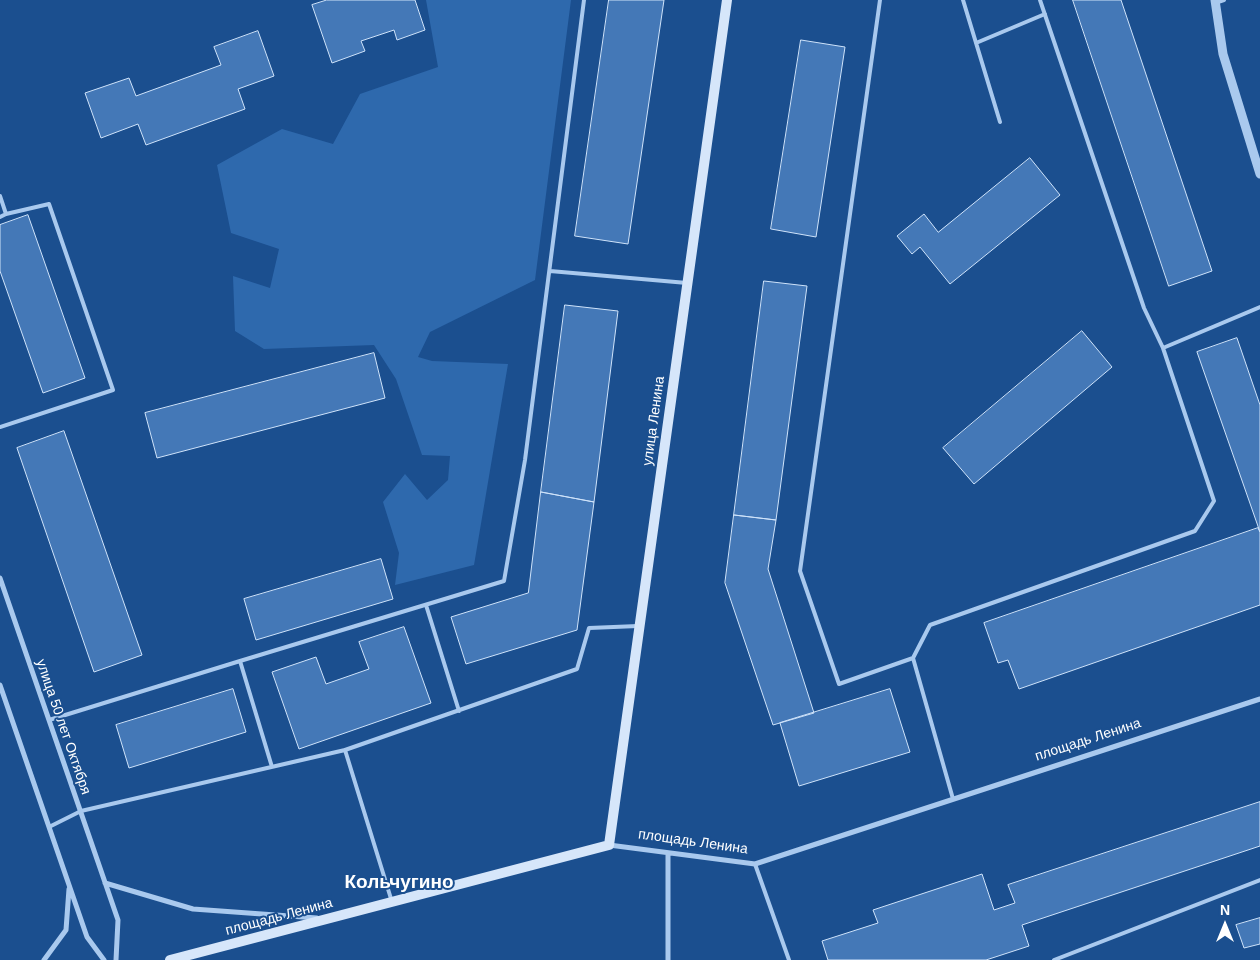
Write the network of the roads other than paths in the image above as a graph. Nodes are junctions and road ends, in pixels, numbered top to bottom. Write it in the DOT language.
graph roads {
  1 [pos="584,0"];
  2 [pos="727,0"];
  3 [pos="880,0"];
  4 [pos="963,0"];
  5 [pos="1040,0"];
  6 [pos="1218,1"];
  7 [pos="1045,14"];
  8 [pos="976,42"];
  9 [pos="1000,122"];
  10 [pos="1260,174"];
  11 [pos="0,196"];
  12 [pos="6,214"];
  13 [pos="0,217"];
  14 [pos="550,271"];
  15 [pos="687,283"];
  16 [pos="1260,307"];
  17 [pos="1163,348"];
  18 [pos="0,427"];
  19 [pos="0,578"];
  20 [pos="426,605"];
  21 [pos="640,626"];
  22 [pos="913,658"];
  23 [pos="240,661"];
  24 [pos="0,686"];
  25 [pos="1260,700"];
  26 [pos="459,711"];
  27 [pos="49,720"];
  28 [pos="345,750"];
  29 [pos="272,767"];
  30 [pos="953,799"];
  31 [pos="81,811"];
  32 [pos="49,826"];
  33 [pos="610,845"];
  34 [pos="668,853"];
  35 [pos="755,864"];
  36 [pos="1260,880"];
  37 [pos="106,883"];
  38 [pos="70,886"];
  39 [pos="392,902"];
  40 [pos="328,919"];
  41 [pos="44,960"];
  42 [pos="104,960"];
  43 [pos="116,960"];
  44 [pos="170,960"];
  45 [pos="668,960"];
  46 [pos="789,960"];
  47 [pos="1054,960"];
  1 -- 14 [label="lane"];
  2 -- 15 [label="main road, улица Ленина"];
  3 -- 22 [label="lane"];
  4 -- 8 [label="lane"];
  5 -- 7 [label="lane"];
  6 -- 10 [label="street"];
  7 -- 8 [label="lane"];
  7 -- 17 [label="lane"];
  8 -- 9 [label="lane"];
  11 -- 12 [label="lane"];
  12 -- 13 [label="lane"];
  12 -- 18 [label="lane"];
  14 -- 15 [label="lane"];
  14 -- 20 [label="lane"];
  15 -- 21 [label="main road, улица Ленина"];
  16 -- 17 [label="lane"];
  17 -- 22 [label="lane"];
  19 -- 27 [label="street, улица 50 лет Октября"];
  20 -- 23 [label="lane"];
  20 -- 26 [label="lane"];
  21 -- 26 [label="lane"];
  21 -- 33 [label="main road, улица Ленина"];
  22 -- 30 [label="lane"];
  23 -- 27 [label="lane"];
  23 -- 29 [label="lane"];
  24 -- 32 [label="street"];
  25 -- 30 [label="street, площадь Ленина"];
  26 -- 28 [label="lane"];
  27 -- 31 [label="street, улица 50 лет Октября"];
  28 -- 29 [label="lane"];
  28 -- 39 [label="lane"];
  29 -- 31 [label="lane"];
  30 -- 35 [label="street, площадь Ленина"];
  31 -- 32 [label="lane"];
  31 -- 37 [label="street, улица 50 лет Октября"];
  32 -- 38 [label="street"];
  33 -- 34 [label="street, площадь Ленина"];
  33 -- 39 [label="main road, площадь Ленина"];
  34 -- 35 [label="street, площадь Ленина"];
  34 -- 45 [label="street"];
  35 -- 46 [label="lane"];
  36 -- 47 [label="lane"];
  37 -- 40 [label="street"];
  37 -- 43 [label="street, улица 50 лет Октября"];
  38 -- 41 [label="street"];
  38 -- 42 [label="street"];
  39 -- 40 [label="main road, площадь Ленина"];
  40 -- 44 [label="main road, площадь Ленина"];
}
